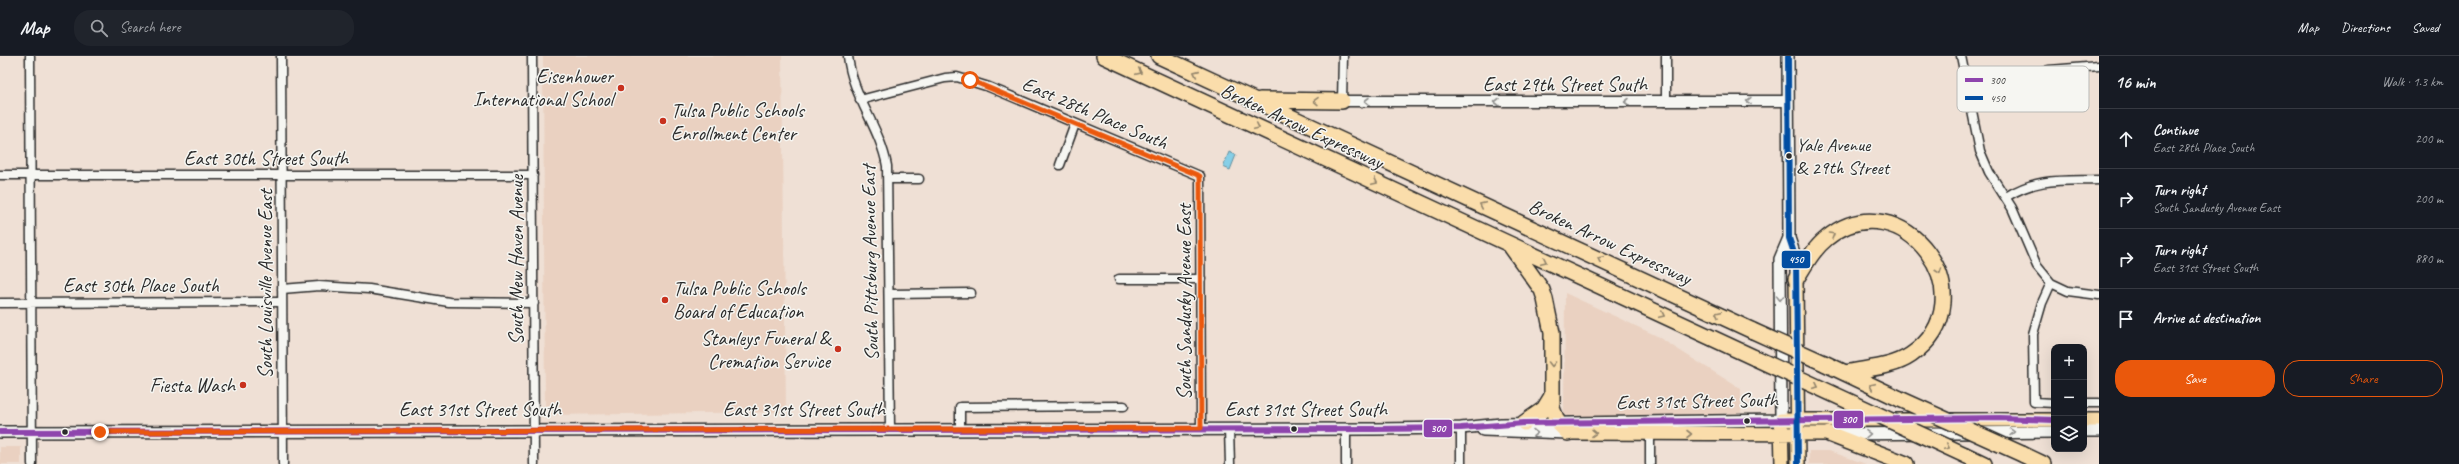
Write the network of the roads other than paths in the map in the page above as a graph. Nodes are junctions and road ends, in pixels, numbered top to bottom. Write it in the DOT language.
graph roads {
  1 [pos="30,56"];
  2 [pos="281,56"];
  3 [pos="532,56"];
  4 [pos="848,56"];
  5 [pos="1104,56"];
  6 [pos="1159,56"];
  7 [pos="1343,56"];
  8 [pos="1666,56"];
  9 [pos="1788,56"];
  10 [pos="1961,56"];
  11 [pos="1963,66"];
  12 [pos="2099,66"];
  13 [pos="2089,67"];
  14 [pos="860,100"];
  15 [pos="1257,100"];
  16 [pos="1342,101"];
  17 [pos="1788,101"];
  18 [pos="1666,102"];
  19 [pos="1972,112"];
  20 [pos="1075,124"];
  21 [pos="1060,165"];
  22 [pos="0,175"];
  23 [pos="30,175"];
  24 [pos="533,175"];
  25 [pos="282,176"];
  26 [pos="1200,176"];
  27 [pos="889,179"];
  28 [pos="919,179"];
  29 [pos="2099,180"];
  30 [pos="2006,197"];
  31 [pos="1789,238"];
  32 [pos="1509,244"];
  33 [pos="1119,279"];
  34 [pos="1796,279"];
  35 [pos="1201,280"];
  36 [pos="2050,283"];
  37 [pos="282,289"];
  38 [pos="971,293"];
  39 [pos="890,294"];
  40 [pos="2099,295"];
  41 [pos="32,302"];
  42 [pos="282,302"];
  43 [pos="0,303"];
  44 [pos="534,303"];
  45 [pos="1844,373"];
  46 [pos="1552,396"];
  47 [pos="2051,403"];
  48 [pos="2087,403"];
  49 [pos="2099,403"];
  50 [pos="1124,406"];
  51 [pos="1781,420"];
  52 [pos="1797,420"];
  53 [pos="2051,420"];
  54 [pos="2087,420"];
  55 [pos="2099,420"];
  56 [pos="1524,423"];
  57 [pos="1201,428"];
  58 [pos="1229,428"];
  59 [pos="1460,428"];
  60 [pos="1563,428"];
  61 [pos="534,429"];
  62 [pos="890,429"];
  63 [pos="960,429"];
  64 [pos="1346,429"];
  65 [pos="283,430"];
  66 [pos="2099,431"];
  67 [pos="0,432"];
  68 [pos="32,432"];
  69 [pos="2051,432"];
  70 [pos="2087,432"];
  71 [pos="1650,434"];
  72 [pos="1798,434"];
  73 [pos="1829,434"];
  74 [pos="1782,435"];
  75 [pos="32,464"];
  76 [pos="283,464"];
  77 [pos="534,464"];
  78 [pos="1230,464"];
  79 [pos="1346,464"];
  80 [pos="1461,464"];
  81 [pos="1650,464"];
  82 [pos="1782,464"];
  83 [pos="1798,464"];
  84 [pos="1906,464"];
  85 [pos="1984,464"];
  86 [pos="2043,464"];
  1 -- 23 [label="street"];
  2 -- 25 [label="street, South Louisville Avenue East"];
  3 -- 24 [label="street, South New Haven Avenue"];
  4 -- 14 [label="street, South Pittsburg Avenue East"];
  5 -- 32 [label="highway, Broken Arrow Expressway, one-way"];
  15 -- 6 [label="highway, Broken Arrow Expressway, one-way"];
  7 -- 16 [label="street"];
  8 -- 18 [label="street"];
  9 -- 17 [label="main road"];
  10 -- 11 [label="street"];
  12 -- 13 [label="street"];
  14 -- 20 [label="street, East 28th Place South"];
  14 -- 27 [label="street, South Pittsburg Avenue East"];
  16 -- 15 [label="highway, one-way"];
  45 -- 15 [label="highway, Broken Arrow Expressway, one-way, bridge"];
  18 -- 16 [label="street, East 29th Street South, one-way"];
  17 -- 18 [label="street, East 29th Street South, one-way"];
  17 -- 31 [label="main road"];
  19 -- 30 [label="street"];
  20 -- 21 [label="street"];
  20 -- 26 [label="street, East 28th Place South"];
  22 -- 23 [label="street, East 30th Street South"];
  23 -- 25 [label="street, East 30th Street South"];
  23 -- 41 [label="street"];
  24 -- 25 [label="street, East 30th Street South"];
  24 -- 44 [label="street, South New Haven Avenue"];
  25 -- 37 [label="street, South Louisville Avenue East"];
  26 -- 35 [label="street, South Sandusky Avenue East"];
  27 -- 28 [label="street"];
  27 -- 39 [label="street, South Pittsburg Avenue East"];
  29 -- 30 [label="street"];
  30 -- 36 [label="street"];
  31 -- 34 [label="main road"];
  31 -- 51 [label="main road, one-way"];
  32 -- 46 [label="highway, one-way"];
  32 -- 85 [label="highway, Broken Arrow Expressway, one-way, bridge"];
  33 -- 35 [label="street"];
  34 -- 45 [label="highway, one-way"];
  34 -- 52 [label="main road"];
  35 -- 57 [label="street, South Sandusky Avenue East"];
  36 -- 40 [label="street"];
  36 -- 47 [label="street"];
  37 -- 42 [label="street, South Louisville Avenue East"];
  37 -- 44 [label="street"];
  38 -- 39 [label="street"];
  39 -- 62 [label="street, South Pittsburg Avenue East"];
  41 -- 42 [label="street, East 30th Place South"];
  41 -- 43 [label="street, East 30th Place South"];
  41 -- 68 [label="street"];
  42 -- 65 [label="street, South Louisville Avenue East"];
  44 -- 61 [label="street, South New Haven Avenue"];
  86 -- 45 [label="highway, Broken Arrow Expressway, one-way, bridge"];
  46 -- 56 [label="highway"];
  46 -- 60 [label="highway"];
  48 -- 49 [label="street"];
  50 -- 63 [label="street"];
  51 -- 52 [label="main road, East 31st Street South"];
  51 -- 60 [label="main road, East 31st Street South"];
  51 -- 74 [label="main road"];
  52 -- 53 [label="main road, East 31st Street South"];
  52 -- 72 [label="main road"];
  54 -- 55 [label="main road"];
  56 -- 59 [label="main road, East 31st Street South"];
  56 -- 60 [label="main road, East 31st Street South"];
  57 -- 58 [label="main road, East 31st Street South"];
  57 -- 63 [label="main road, East 31st Street South"];
  58 -- 64 [label="main road, East 31st Street South"];
  58 -- 78 [label="street"];
  59 -- 60 [label="main road, East 31st Street South, one-way"];
  59 -- 64 [label="main road, East 31st Street South"];
  59 -- 80 [label="street"];
  60 -- 71 [label="main road, East 31st Street South, one-way"];
  61 -- 62 [label="main road, East 31st Street South"];
  61 -- 65 [label="main road, East 31st Street South"];
  61 -- 77 [label="street, South New Haven Avenue"];
  62 -- 63 [label="main road, East 31st Street South"];
  64 -- 79 [label="street"];
  65 -- 68 [label="main road, East 31st Street South"];
  65 -- 76 [label="street, South Louisville Avenue East"];
  66 -- 70 [label="main road"];
  67 -- 68 [label="main road, East 31st Street South"];
  68 -- 75 [label="street"];
  73 -- 69 [label="main road, East 31st Street South, one-way"];
  71 -- 74 [label="main road, East 31st Street South, one-way"];
  71 -- 81 [label="street"];
  72 -- 73 [label="main road, East 31st Street South"];
  72 -- 74 [label="main road, East 31st Street South"];
  72 -- 83 [label="main road"];
  73 -- 84 [label="highway"];
  74 -- 82 [label="main road"];
}
